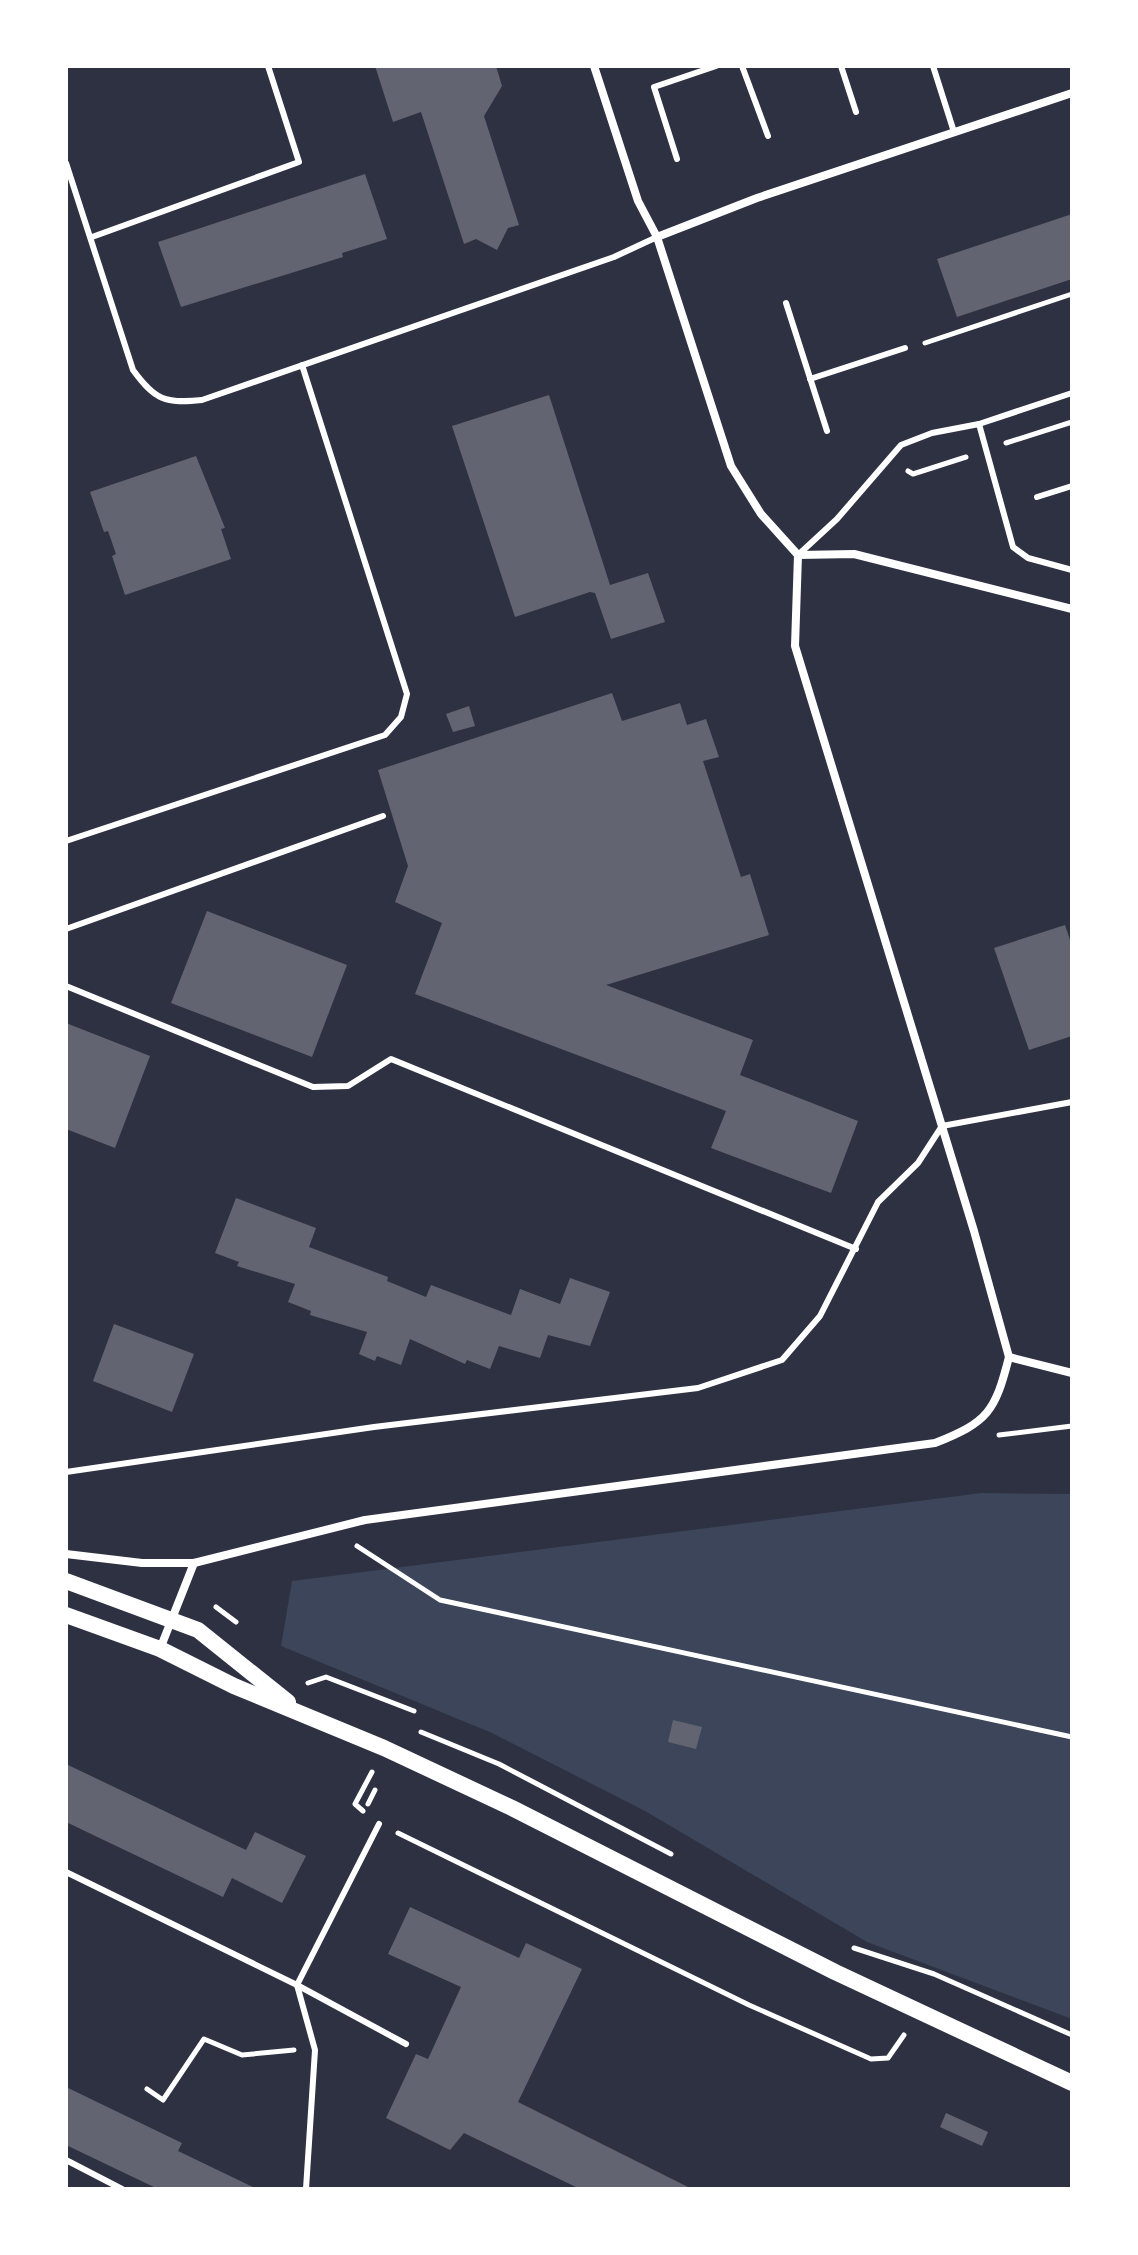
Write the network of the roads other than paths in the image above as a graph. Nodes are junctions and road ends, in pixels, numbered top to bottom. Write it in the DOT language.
graph roads {
  1 [pos="268,66"];
  2 [pos="594,66"];
  3 [pos="716,66"];
  4 [pos="742,66"];
  5 [pos="841,66"];
  6 [pos="933,66"];
  7 [pos="1072,93"];
  8 [pos="856,112"];
  9 [pos="954,132"];
  10 [pos="768,136"];
  11 [pos="677,159"];
  12 [pos="66,163"];
  13 [pos="92,237"];
  14 [pos="657,237"];
  15 [pos="786,303"];
  16 [pos="905,348"];
  17 [pos="302,365"];
  18 [pos="810,379"];
  19 [pos="1072,393"];
  20 [pos="979,424"];
  21 [pos="827,431"];
  22 [pos="1072,486"];
  23 [pos="1037,497"];
  24 [pos="798,555"];
  25 [pos="1072,570"];
  26 [pos="1072,609"];
  27 [pos="383,816"];
  28 [pos="66,841"];
  29 [pos="66,929"];
  30 [pos="66,986"];
  31 [pos="1072,1102"];
  32 [pos="942,1126"];
  33 [pos="856,1249"];
  34 [pos="1009,1357"];
  35 [pos="1072,1373"];
  36 [pos="66,1472"];
  37 [pos="66,1554"];
  38 [pos="194,1563"];
  39 [pos="66,1581"];
  40 [pos="66,1615"];
  41 [pos="171,1619"];
  42 [pos="160,1649"];
  43 [pos="301,1713"];
  44 [pos="379,1824"];
  45 [pos="66,1872"];
  46 [pos="297,1985"];
  47 [pos="406,2044"];
  48 [pos="1072,2083"];
  49 [pos="66,2160"];
  50 [pos="122,2189"];
  51 [pos="306,2189"];
  1 -- 13 [label="lane"];
  2 -- 14 [label="street"];
  3 -- 11 [label="lane"];
  4 -- 10 [label="lane"];
  5 -- 8 [label="lane"];
  6 -- 9 [label="lane"];
  7 -- 9 [label="street"];
  9 -- 14 [label="street"];
  12 -- 13 [label="lane"];
  13 -- 17 [label="lane"];
  14 -- 17 [label="lane"];
  14 -- 24 [label="street"];
  15 -- 18 [label="lane"];
  16 -- 18 [label="lane"];
  17 -- 28 [label="lane"];
  18 -- 21 [label="lane"];
  19 -- 20 [label="lane"];
  20 -- 24 [label="lane"];
  20 -- 25 [label="lane"];
  22 -- 23 [label="lane"];
  24 -- 26 [label="street"];
  24 -- 32 [label="street"];
  27 -- 29 [label="lane"];
  30 -- 33 [label="lane"];
  31 -- 32 [label="lane"];
  32 -- 33 [label="lane"];
  32 -- 34 [label="street"];
  33 -- 36 [label="lane"];
  34 -- 35 [label="street"];
  34 -- 38 [label="street"];
  37 -- 38 [label="street"];
  38 -- 41 [label="street"];
  39 -- 41 [label="main road"];
  40 -- 42 [label="main road"];
  41 -- 42 [label="street"];
  41 -- 43 [label="main road"];
  42 -- 43 [label="main road"];
  43 -- 48 [label="main road"];
  44 -- 46 [label="lane"];
  45 -- 46 [label="lane"];
  46 -- 47 [label="lane"];
  46 -- 51 [label="lane"];
  49 -- 50 [label="lane"];
}
